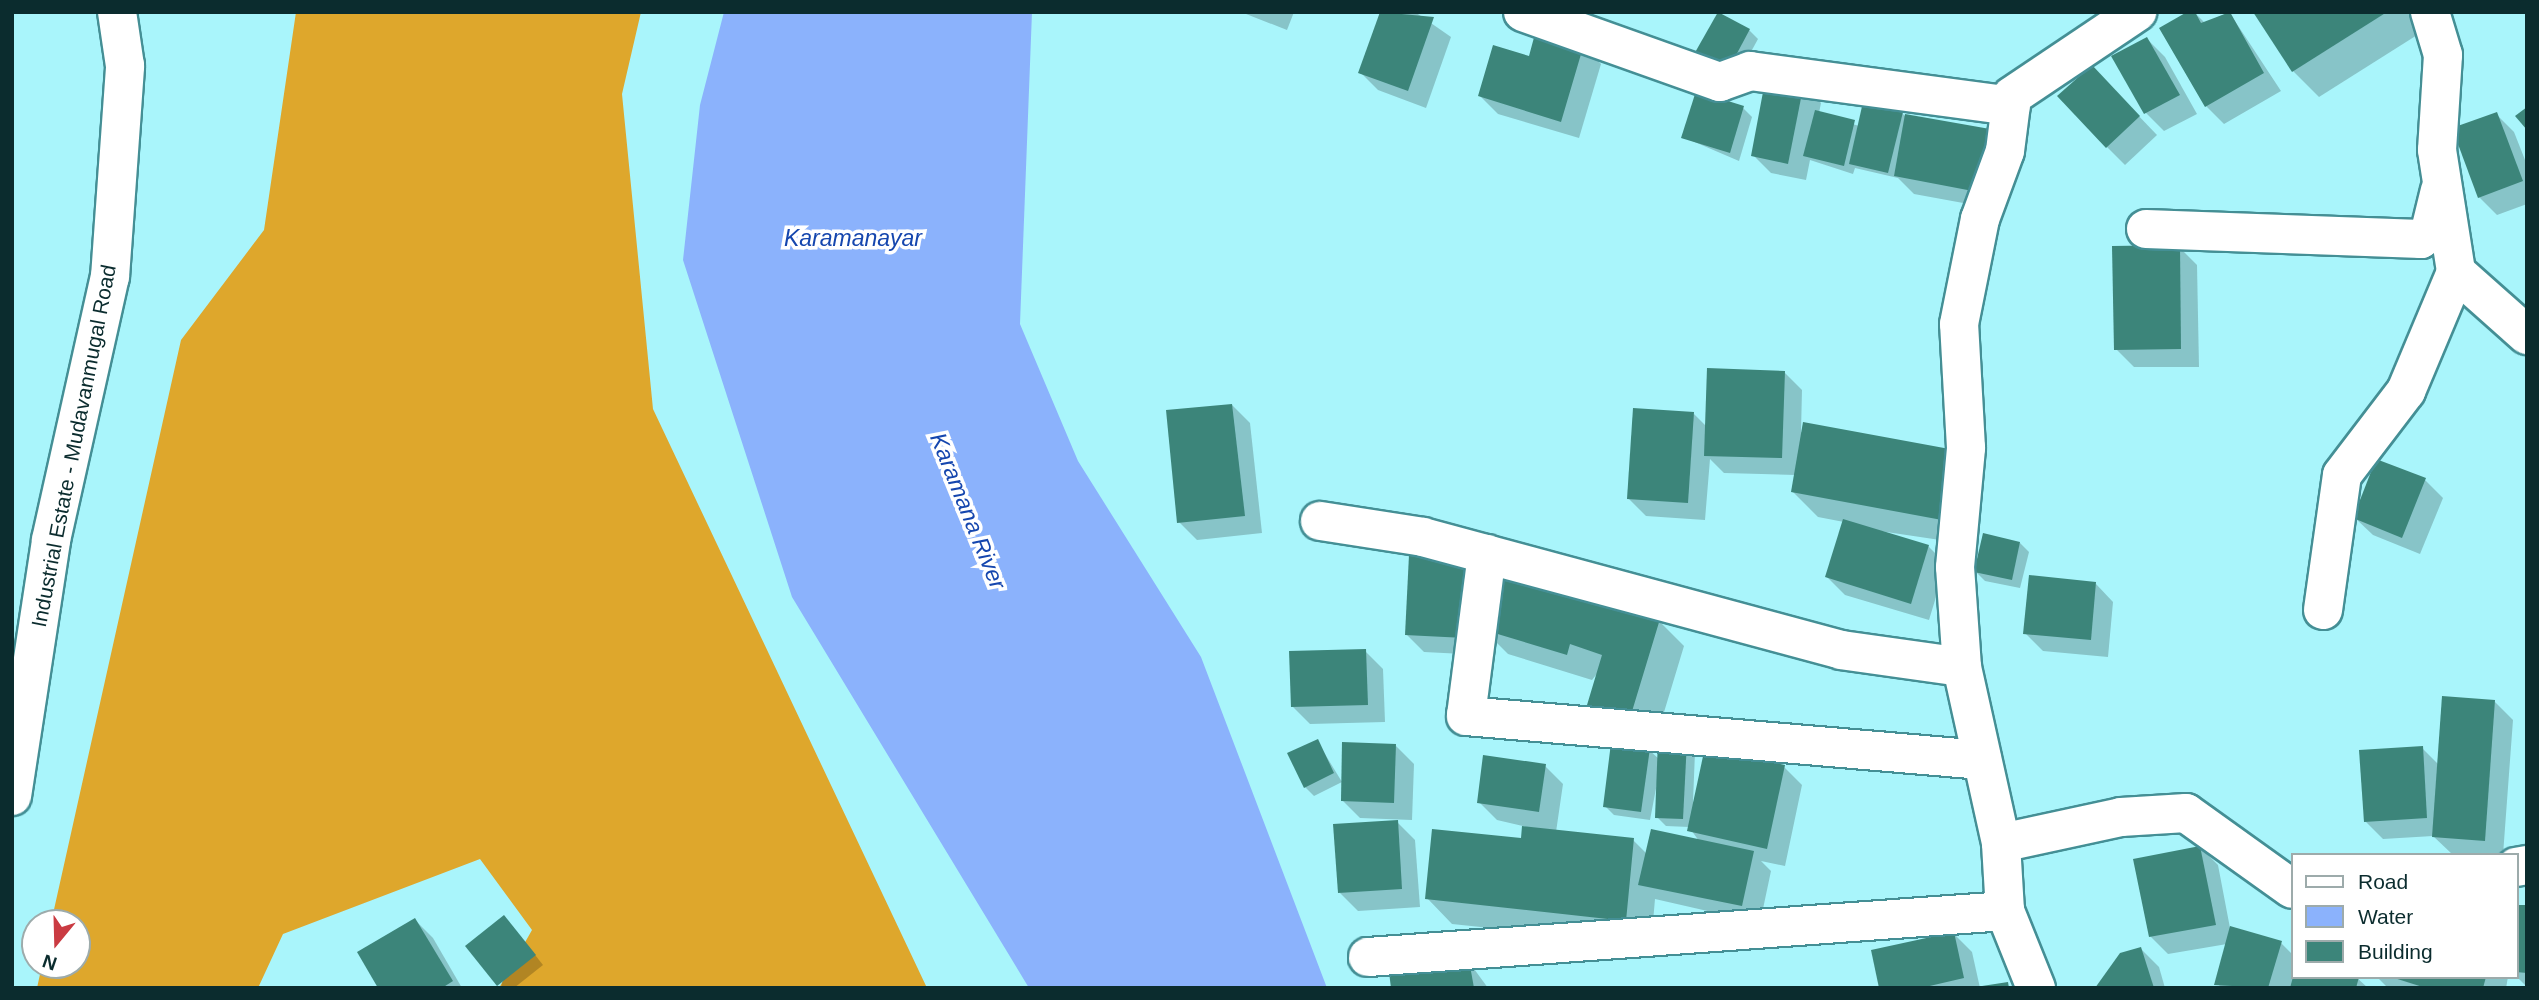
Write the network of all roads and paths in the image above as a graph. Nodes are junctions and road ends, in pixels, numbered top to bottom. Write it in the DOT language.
graph roads {
  1 [pos="117,12"];
  2 [pos="1523,12"];
  3 [pos="2137,12"];
  4 [pos="2430,12"];
  5 [pos="2011,106"];
  6 [pos="2442,181"];
  7 [pos="2146,229"];
  8 [pos="2456,272"];
  9 [pos="2527,335"];
  10 [pos="1320,521"];
  11 [pos="1487,554"];
  12 [pos="2323,610"];
  13 [pos="1962,667"];
  14 [pos="1982,760"];
  15 [pos="14,773"];
  16 [pos="2001,843"];
  17 [pos="2290,888"];
  18 [pos="2005,911"];
  19 [pos="1367,957"];
  20 [pos="2036,988"];
  1 -- 15 [label="street, Industrial Estate - Mudavanmugal Road"];
  2 -- 5 [label="street"];
  3 -- 5 [label="street"];
  4 -- 6 [label="street"];
  5 -- 13 [label="street"];
  6 -- 7 [label="street"];
  6 -- 8 [label="street"];
  8 -- 9 [label="street"];
  8 -- 12 [label="street"];
  10 -- 11 [label="street"];
  11 -- 13 [label="street"];
  11 -- 14 [label="street"];
  13 -- 14 [label="street"];
  14 -- 16 [label="street"];
  16 -- 17 [label="street"];
  16 -- 18 [label="street"];
  18 -- 19 [label="street"];
  18 -- 20 [label="street"];
}
